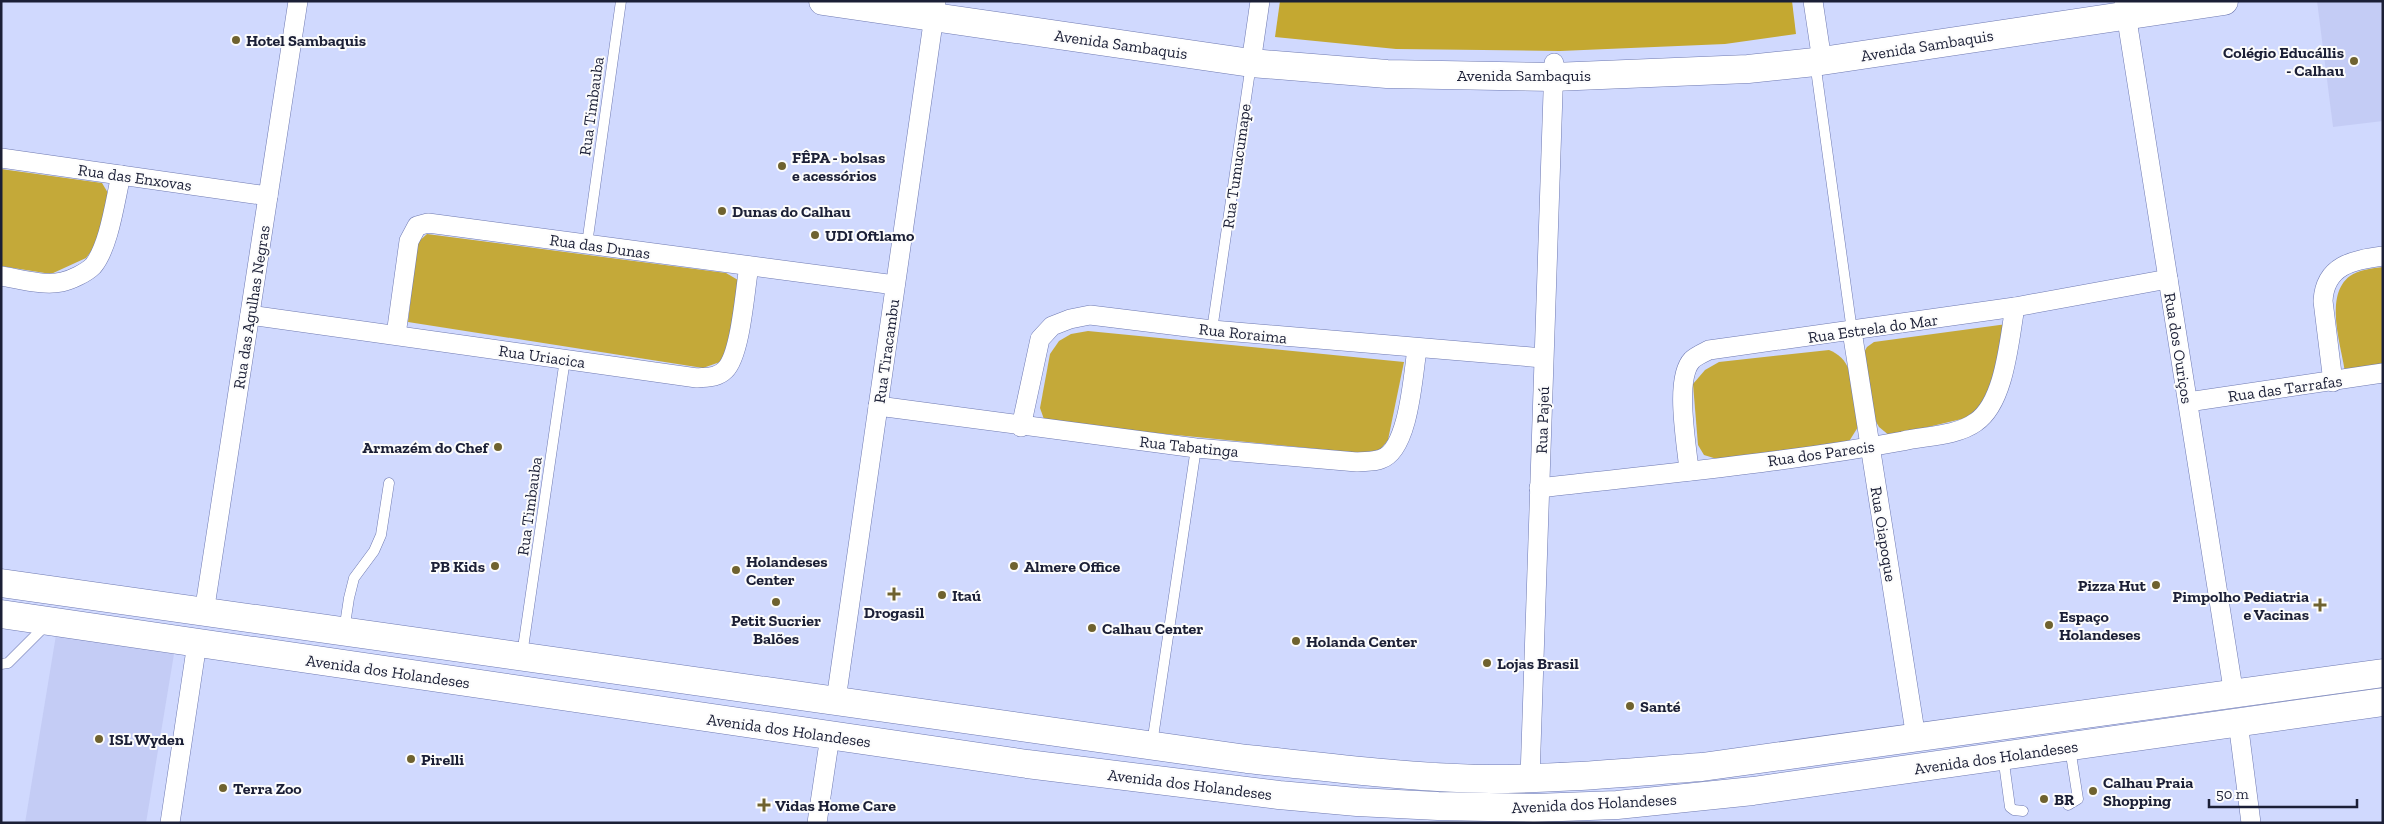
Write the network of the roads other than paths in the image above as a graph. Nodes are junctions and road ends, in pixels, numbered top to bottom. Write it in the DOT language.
graph roads {
  1 [pos="298,1"];
  2 [pos="621,1"];
  3 [pos="823,1"];
  4 [pos="1260,1"];
  5 [pos="1813,1"];
  6 [pos="2224,1"];
  7 [pos="937,5"];
  8 [pos="2119,6"];
  9 [pos="1252,56"];
  10 [pos="1819,56"];
  11 [pos="1553,70"];
  12 [pos="1,158"];
  13 [pos="121,175"];
  14 [pos="268,196"];
  15 [pos="587,244"];
  16 [pos="2383,256"];
  17 [pos="749,266"];
  18 [pos="1,276"];
  19 [pos="2168,279"];
  20 [pos="896,285"];
  21 [pos="2016,307"];
  22 [pos="250,315"];
  23 [pos="1212,330"];
  24 [pos="1852,331"];
  25 [pos="396,335"];
  26 [pos="1417,349"];
  27 [pos="1544,358"];
  28 [pos="565,359"];
  29 [pos="2383,374"];
  30 [pos="2334,382"];
  31 [pos="2188,402"];
  32 [pos="878,406"];
  33 [pos="1021,427"];
  34 [pos="1871,447"];
  35 [pos="1196,448"];
  36 [pos="1689,470"];
  37 [pos="389,483"];
  38 [pos="1539,488"];
  39 [pos="1,583"];
  40 [pos="204,613"];
  41 [pos="1,614"];
  42 [pos="50,621"];
  43 [pos="344,632"];
  44 [pos="197,643"];
  45 [pos="522,656"];
  46 [pos="1,664"];
  47 [pos="2383,673"];
  48 [pos="731,685"];
  49 [pos="2234,695"];
  50 [pos="836,700"];
  51 [pos="2383,702"];
  52 [pos="602,703"];
  53 [pos="918,712"];
  54 [pos="2238,722"];
  55 [pos="761,726"];
  56 [pos="830,736"];
  57 [pos="1916,738"];
  58 [pos="1152,745"];
  59 [pos="2070,746"];
  60 [pos="2002,756"];
  61 [pos="1530,778"];
  62 [pos="2068,805"];
  63 [pos="2023,811"];
  64 [pos="1533,815"];
  65 [pos="170,823"];
  66 [pos="817,823"];
  67 [pos="2251,823"];
  1 -- 14 [label="street, Rua das Agulhas Negras"];
  2 -- 15 [label="lane, Rua Timbauba"];
  3 -- 7 [label="main road, Avenida Sambaquis"];
  4 -- 9 [label="street, Rua Tumucumape"];
  5 -- 10 [label="street"];
  6 -- 8 [label="main road, Avenida Sambaquis"];
  7 -- 9 [label="main road, Avenida Sambaquis"];
  7 -- 20 [label="street, Rua Tiracambu"];
  8 -- 10 [label="main road, Avenida Sambaquis"];
  8 -- 19 [label="street, Rua dos Ouriços"];
  9 -- 11 [label="main road, Avenida Sambaquis"];
  9 -- 23 [label="lane, Rua Tumucumape"];
  10 -- 11 [label="main road, Avenida Sambaquis"];
  10 -- 24 [label="lane"];
  11 -- 27 [label="street, Rua Pajeú"];
  12 -- 13 [label="street, Rua das Enxovas"];
  13 -- 14 [label="street, Rua das Enxovas"];
  13 -- 18 [label="street"];
  14 -- 22 [label="street, Rua das Agulhas Negras"];
  15 -- 17 [label="street, Rua das Dunas"];
  15 -- 25 [label="street, Rua das Dunas"];
  16 -- 30 [label="street"];
  17 -- 20 [label="street, Rua das Dunas"];
  17 -- 28 [label="street, Rua Uriacica"];
  19 -- 21 [label="street, Rua Estrela do Mar"];
  19 -- 31 [label="street, Rua dos Ouriços"];
  20 -- 32 [label="street, Rua Tiracambu"];
  21 -- 24 [label="street, Rua Estrela do Mar"];
  21 -- 34 [label="street, Rua dos Parecis"];
  22 -- 25 [label="street, Rua Uriacica"];
  22 -- 40 [label="street, Rua das Agulhas Negras"];
  23 -- 26 [label="street, Rua Roraima"];
  23 -- 33 [label="street, Rua Roraima"];
  24 -- 34 [label="street, Rua Oiapoque"];
  24 -- 36 [label="street, Rua Estrela do Mar"];
  25 -- 28 [label="street, Rua Uriacica"];
  26 -- 27 [label="street, Rua Roraima"];
  26 -- 35 [label="street, Rua Tabatinga"];
  27 -- 38 [label="street, Rua Pajeú"];
  28 -- 45 [label="lane, Rua Timbauba"];
  29 -- 30 [label="street, Rua das Tarrafas"];
  30 -- 31 [label="street, Rua das Tarrafas"];
  31 -- 49 [label="street, Rua dos Ouriços"];
  32 -- 33 [label="street, Rua Tabatinga"];
  32 -- 50 [label="street, Rua Tiracambu"];
  33 -- 35 [label="street, Rua Tabatinga"];
  34 -- 36 [label="street, Rua dos Parecis"];
  34 -- 57 [label="street, Rua Oiapoque"];
  35 -- 58 [label="lane"];
  36 -- 38 [label="street, Rua dos Parecis"];
  37 -- 43 [label="lane"];
  38 -- 61 [label="street, Rua Pajeú"];
  39 -- 40 [label="main road, Avenida dos Holandeses"];
  40 -- 43 [label="main road, Avenida dos Holandeses"];
  41 -- 42 [label="main road, Avenida dos Holandeses"];
  42 -- 44 [label="main road, Avenida dos Holandeses"];
  42 -- 46 [label="lane"];
  43 -- 45 [label="main road, Avenida dos Holandeses"];
  44 -- 52 [label="main road, Avenida dos Holandeses"];
  44 -- 65 [label="street"];
  45 -- 48 [label="main road, Avenida dos Holandeses"];
  47 -- 49 [label="main road, Avenida dos Holandeses"];
  48 -- 50 [label="main road, Avenida dos Holandeses"];
  48 -- 52 [label="main road"];
  49 -- 57 [label="main road, Avenida dos Holandeses"];
  50 -- 53 [label="main road, Avenida dos Holandeses"];
  51 -- 54 [label="main road, Avenida dos Holandeses"];
  52 -- 55 [label="main road, Avenida dos Holandeses"];
  53 -- 55 [label="main road"];
  53 -- 58 [label="main road, Avenida dos Holandeses"];
  54 -- 59 [label="main road, Avenida dos Holandeses"];
  54 -- 67 [label="street"];
  55 -- 56 [label="main road, Avenida dos Holandeses"];
  56 -- 64 [label="main road, Avenida dos Holandeses"];
  56 -- 66 [label="street"];
  57 -- 61 [label="main road, Avenida dos Holandeses"];
  58 -- 61 [label="main road, Avenida dos Holandeses"];
  59 -- 60 [label="main road, Avenida dos Holandeses"];
  59 -- 62 [label="lane"];
  60 -- 63 [label="lane"];
  60 -- 64 [label="main road, Avenida dos Holandeses"];
}
